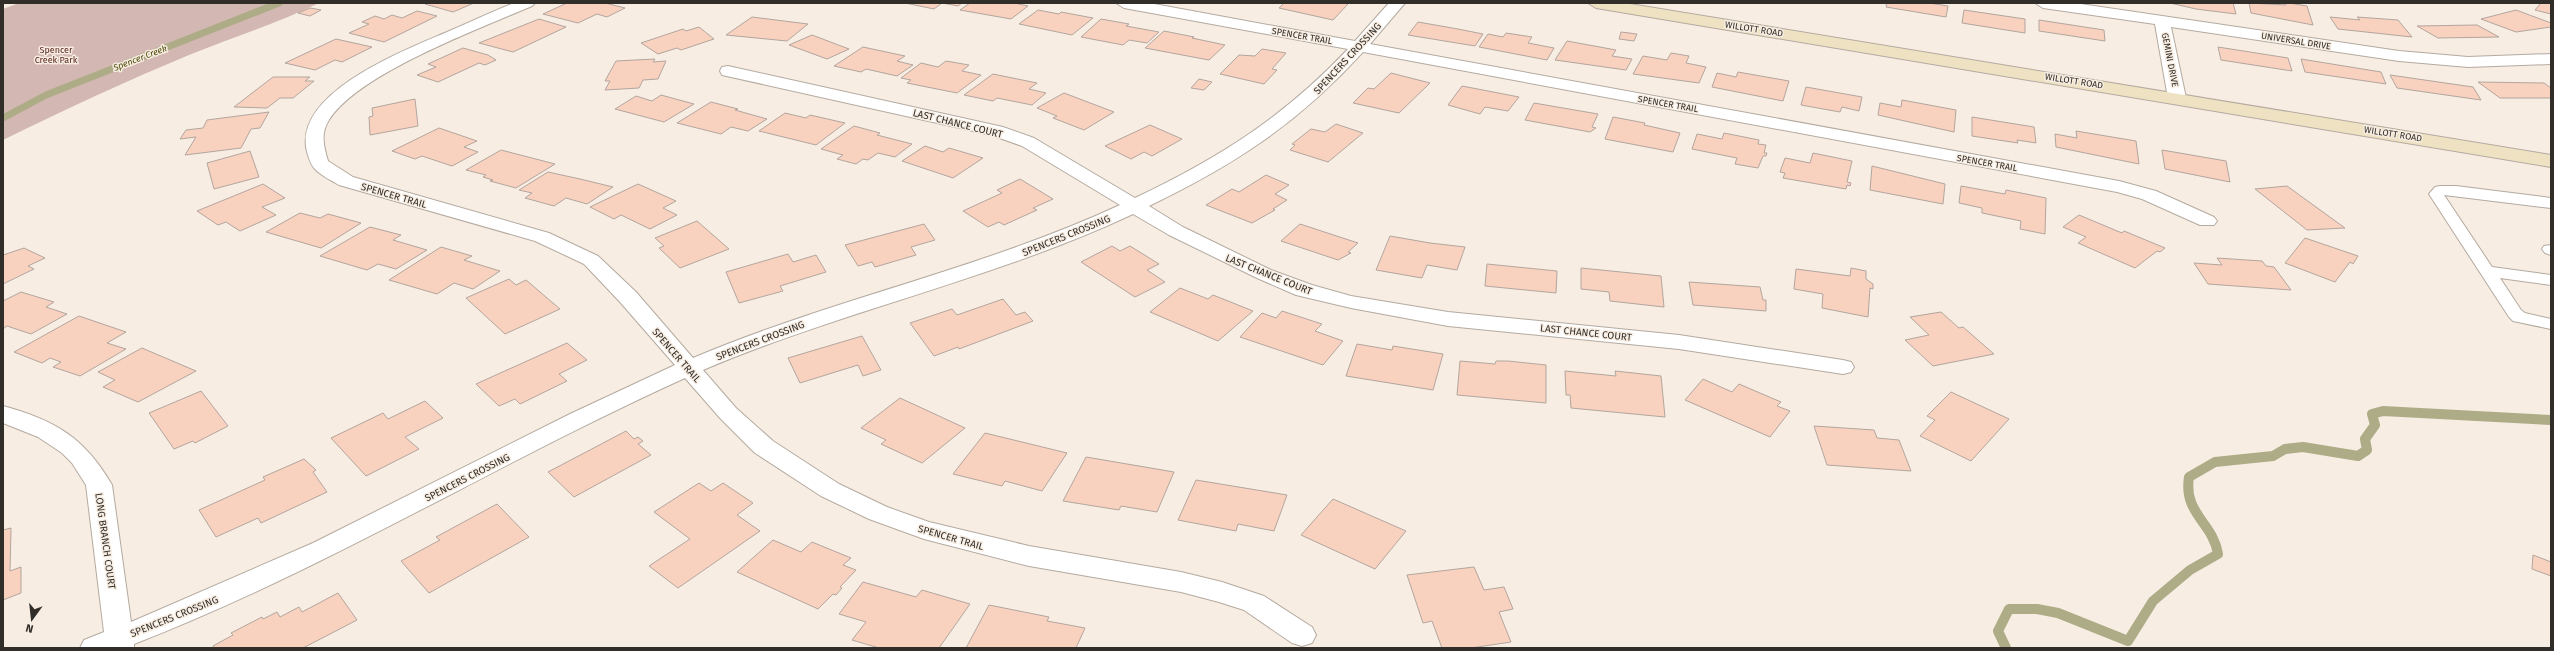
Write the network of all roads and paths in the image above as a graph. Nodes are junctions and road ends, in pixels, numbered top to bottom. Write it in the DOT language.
graph roads {
  1 [pos="526,3"];
  2 [pos="1124,3"];
  3 [pos="1397,3"];
  4 [pos="1596,3"];
  5 [pos="2043,3"];
  6 [pos="2162,21"];
  7 [pos="1360,46"];
  8 [pos="2551,59"];
  9 [pos="728,71"];
  10 [pos="2177,98"];
  11 [pos="2551,161"];
  12 [pos="2551,203"];
  13 [pos="1137,207"];
  14 [pos="2207,221"];
  15 [pos="2487,271"];
  16 [pos="2551,280"];
  17 [pos="2551,324"];
  18 [pos="688,367"];
  19 [pos="1843,367"];
  20 [pos="3,414"];
  21 [pos="1302,635"];
  22 [pos="120,643"];
  23 [pos="94,648"];
  1 -- 18 [label="street, SPENCER TRAIL"];
  2 -- 7 [label="street, SPENCER TRAIL"];
  3 -- 7 [label="street, SPENCERS CROSSING"];
  4 -- 10 [label="main road, WILLOTT ROAD"];
  5 -- 6 [label="street, UNIVERSAL DRIVE"];
  6 -- 8 [label="street, UNIVERSAL DRIVE"];
  6 -- 10 [label="street, GEMINI DRIVE"];
  7 -- 13 [label="street, SPENCERS CROSSING"];
  7 -- 14 [label="street, SPENCER TRAIL"];
  9 -- 13 [label="street, LAST CHANCE COURT"];
  10 -- 11 [label="main road, WILLOTT ROAD"];
  12 -- 15 [label="lane"];
  13 -- 18 [label="street, SPENCERS CROSSING"];
  13 -- 19 [label="street, LAST CHANCE COURT"];
  15 -- 16 [label="lane"];
  15 -- 17 [label="lane"];
  18 -- 21 [label="street, SPENCER TRAIL"];
  18 -- 22 [label="street, SPENCERS CROSSING"];
  20 -- 22 [label="street, LONG BRANCH COURT"];
  22 -- 23 [label="street, SPENCERS CROSSING"];
}
